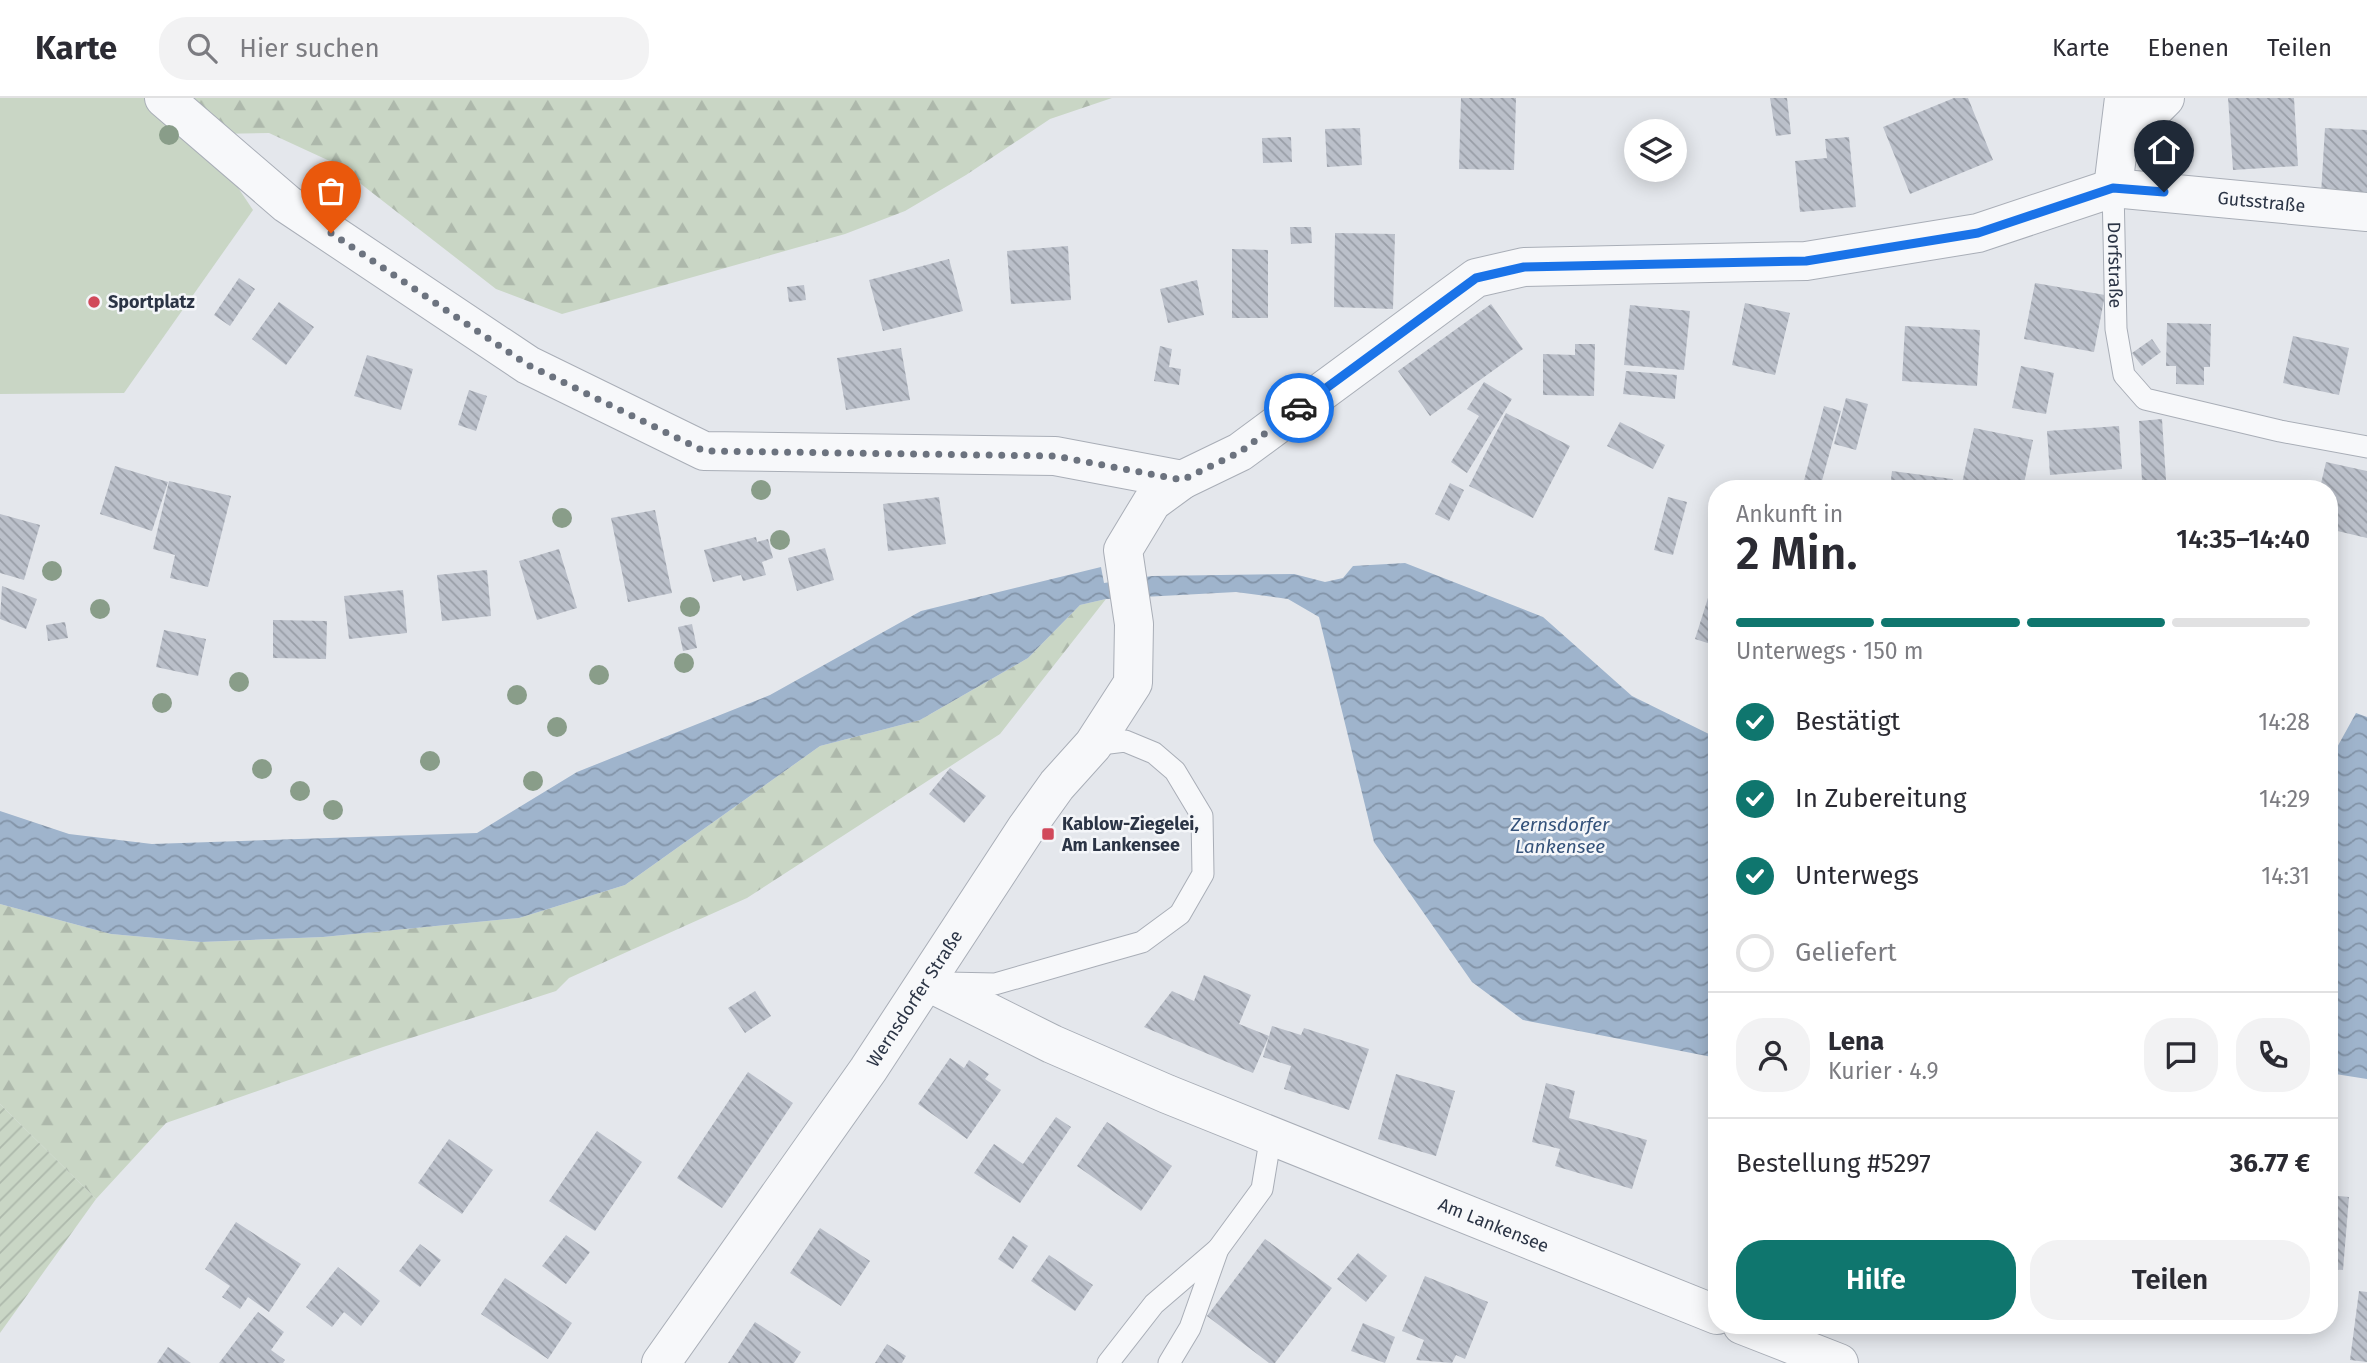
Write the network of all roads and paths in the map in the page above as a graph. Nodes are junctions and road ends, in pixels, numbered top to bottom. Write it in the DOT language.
graph roads {
  1 [pos="164,98"];
  2 [pos="2165,98"];
  3 [pos="2122,112"];
  4 [pos="2113,188"];
  5 [pos="2367,212"];
  6 [pos="2367,447"];
  7 [pos="1182,480"];
  8 [pos="1093,745"];
  9 [pos="928,982"];
  10 [pos="1271,1135"];
  11 [pos="1218,1249"];
  12 [pos="1708,1311"];
  13 [pos="1765,1334"];
  14 [pos="661,1363"];
  15 [pos="1108,1363"];
  16 [pos="1169,1363"];
  17 [pos="1839,1363"];
  1 -- 7 [label="street"];
  2 -- 3 [label="street"];
  3 -- 4 [label="street"];
  4 -- 5 [label="street, Gutsstraße"];
  4 -- 6 [label="lane, Dorfstraße"];
  4 -- 7 [label="street"];
  7 -- 8 [label="street, Wernsdorfer Straße"];
  8 -- 9 [label="street, Wernsdorfer Straße"];
  8 -- 9 [label="lane"];
  9 -- 10 [label="street, Am Lankensee"];
  9 -- 14 [label="street, Wernsdorfer Straße"];
  10 -- 11 [label="lane"];
  10 -- 12 [label="street, Am Lankensee"];
  11 -- 15 [label="lane"];
  11 -- 16 [label="lane"];
  13 -- 17 [label="street"];
}
